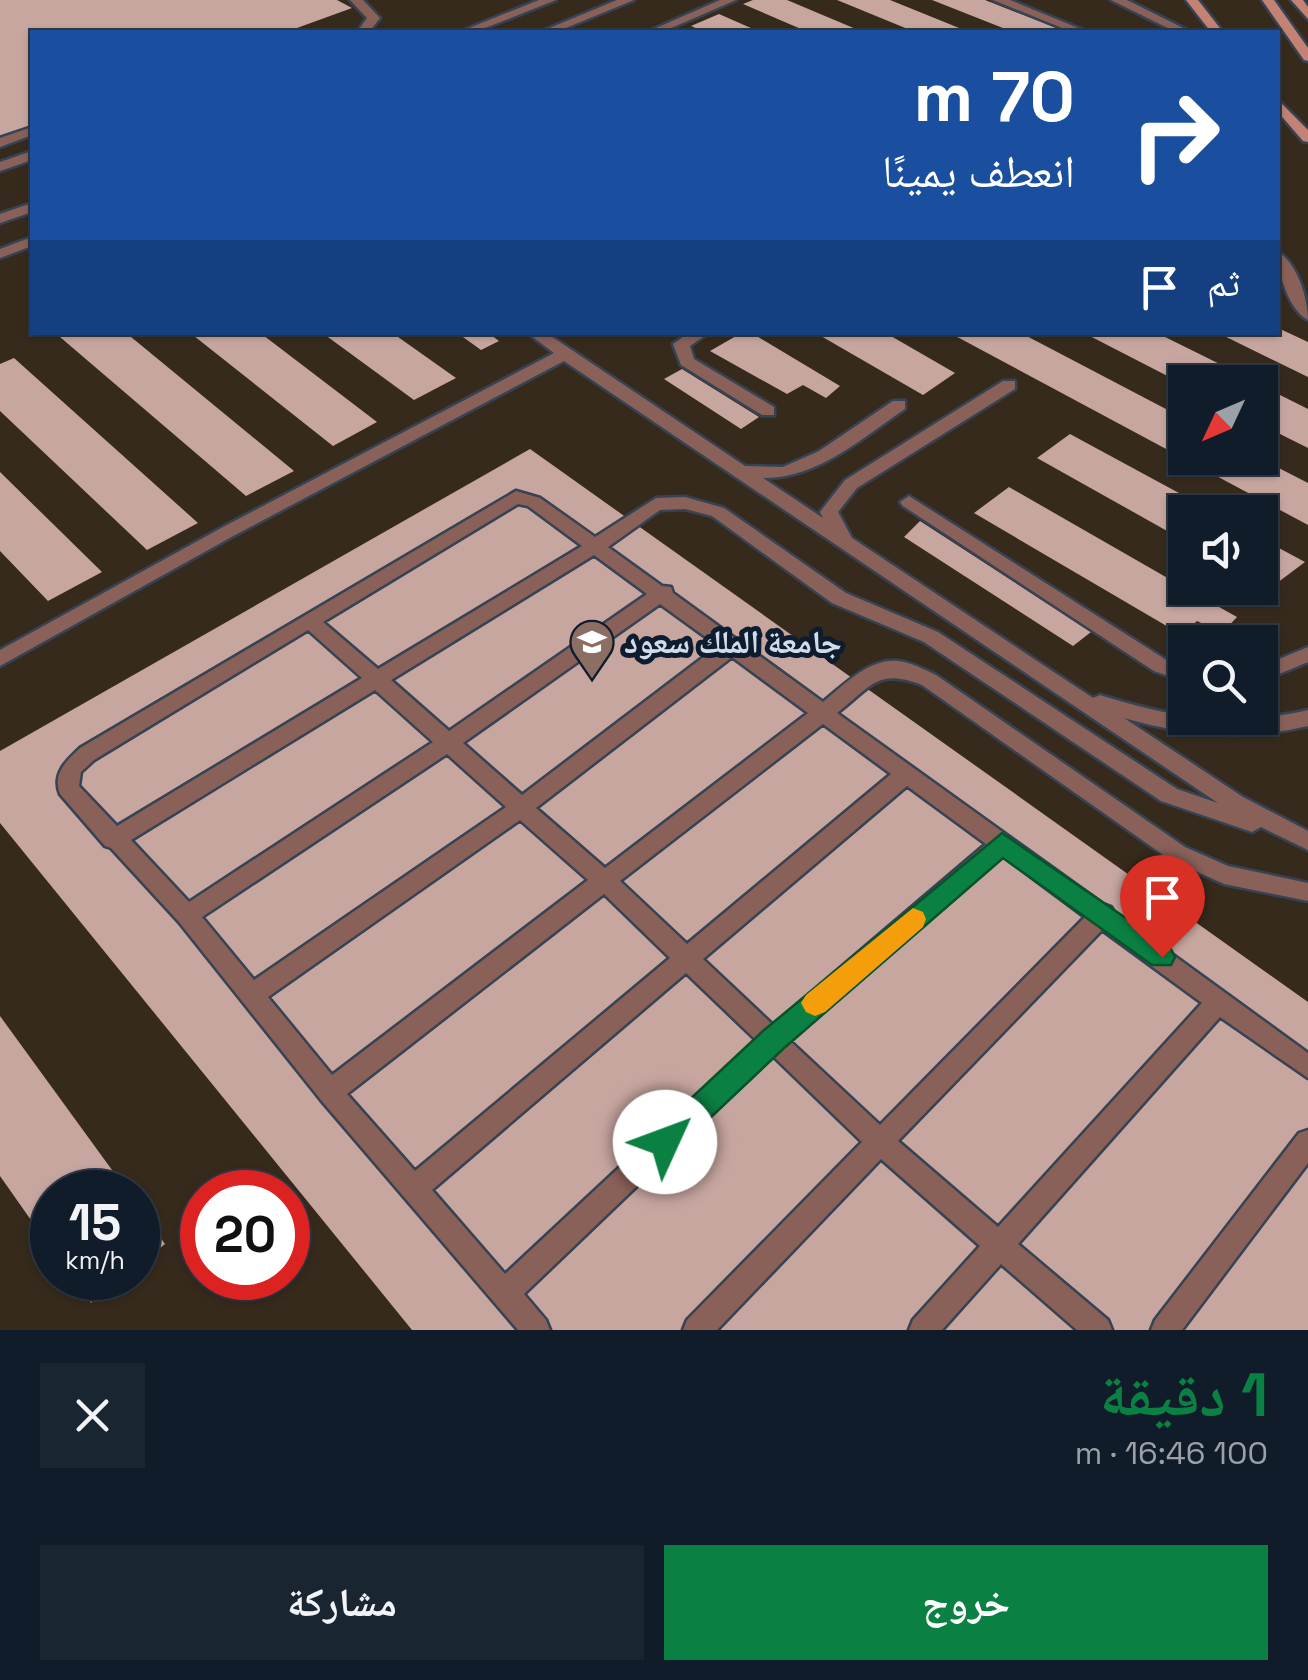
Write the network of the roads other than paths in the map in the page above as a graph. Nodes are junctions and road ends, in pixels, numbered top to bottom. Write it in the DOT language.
graph roads {
  1 [pos="356,0"];
  2 [pos="550,0"];
  3 [pos="624,0"];
  4 [pos="730,0"];
  5 [pos="998,0"];
  6 [pos="1117,0"];
  7 [pos="1192,0"];
  8 [pos="1268,0"];
  9 [pos="1297,0"];
  10 [pos="1308,15"];
  11 [pos="364,30"];
  12 [pos="471,30"];
  13 [pos="551,30"];
  14 [pos="658,30"];
  15 [pos="1077,30"];
  16 [pos="1180,30"];
  17 [pos="1216,30"];
  18 [pos="1308,57"];
  19 [pos="1280,106"];
  20 [pos="30,132"];
  21 [pos="1308,138"];
  22 [pos="0,143"];
  23 [pos="30,155"];
  24 [pos="0,167"];
  25 [pos="30,208"];
  26 [pos="0,220"];
  27 [pos="30,242"];
  28 [pos="0,254"];
  29 [pos="1280,261"];
  30 [pos="1308,316"];
  31 [pos="538,335"];
  32 [pos="697,335"];
  33 [pos="565,354"];
  34 [pos="1009,386"];
  35 [pos="900,406"];
  36 [pos="768,411"];
  37 [pos="741,472"];
  38 [pos="910,502"];
  39 [pos="846,542"];
  40 [pos="597,545"];
  41 [pos="664,592"];
  42 [pos="308,620"];
  43 [pos="733,645"];
  44 [pos="1308,654"];
  45 [pos="0,659"];
  46 [pos="1278,667"];
  47 [pos="1168,668"];
  48 [pos="375,677"];
  49 [pos="1068,692"];
  50 [pos="822,712"];
  51 [pos="1308,718"];
  52 [pos="451,741"];
  53 [pos="906,774"];
  54 [pos="519,809"];
  55 [pos="113,840"];
  56 [pos="1305,841"];
  57 [pos="1002,844"];
  58 [pos="606,882"];
  59 [pos="1308,892"];
  60 [pos="1103,914"];
  61 [pos="187,916"];
  62 [pos="683,958"];
  63 [pos="253,994"];
  64 [pos="1220,1000"];
  65 [pos="773,1040"];
  66 [pos="1308,1066"];
  67 [pos="330,1092"];
  68 [pos="880,1142"];
  69 [pos="1308,1142"];
  70 [pos="413,1189"];
  71 [pos="1002,1246"];
  72 [pos="504,1294"];
  73 [pos="536,1330"];
  74 [pos="697,1330"];
  75 [pos="924,1330"];
  76 [pos="1098,1330"];
  77 [pos="1165,1330"];
  1 -- 11 [label="lane"];
  2 -- 12 [label="lane"];
  3 -- 13 [label="lane"];
  4 -- 14 [label="lane"];
  5 -- 15 [label="lane"];
  6 -- 16 [label="lane"];
  7 -- 17 [label="main road"];
  8 -- 18 [label="main road"];
  9 -- 10 [label="main road"];
  19 -- 21 [label="main road"];
  20 -- 22 [label="lane"];
  23 -- 24 [label="lane"];
  25 -- 26 [label="lane"];
  27 -- 28 [label="lane"];
  29 -- 30 [label="lane"];
  31 -- 33 [label="lane"];
  32 -- 36 [label="lane"];
  33 -- 37 [label="lane"];
  33 -- 45 [label="lane"];
  34 -- 39 [label="lane"];
  35 -- 37 [label="lane"];
  37 -- 39 [label="lane"];
  38 -- 47 [label="lane"];
  39 -- 49 [label="lane"];
  40 -- 41 [label="lane"];
  40 -- 42 [label="lane"];
  40 -- 48 [label="lane"];
  40 -- 56 [label="lane"];
  41 -- 43 [label="lane"];
  41 -- 52 [label="lane"];
  42 -- 48 [label="lane"];
  42 -- 55 [label="lane"];
  43 -- 50 [label="lane"];
  43 -- 54 [label="lane"];
  44 -- 46 [label="lane"];
  48 -- 52 [label="lane"];
  48 -- 55 [label="lane"];
  49 -- 51 [label="lane"];
  49 -- 56 [label="lane"];
  50 -- 53 [label="lane"];
  50 -- 58 [label="lane"];
  50 -- 59 [label="lane"];
  52 -- 54 [label="lane"];
  52 -- 61 [label="lane"];
  53 -- 57 [label="lane"];
  53 -- 62 [label="lane"];
  54 -- 58 [label="lane"];
  54 -- 63 [label="lane"];
  55 -- 61 [label="lane"];
  57 -- 60 [label="lane"];
  57 -- 65 [label="lane"];
  58 -- 62 [label="lane"];
  58 -- 67 [label="lane"];
  60 -- 64 [label="lane"];
  60 -- 68 [label="lane"];
  61 -- 63 [label="lane"];
  62 -- 65 [label="lane"];
  62 -- 70 [label="lane"];
  63 -- 67 [label="lane"];
  64 -- 66 [label="lane"];
  64 -- 71 [label="lane"];
  65 -- 68 [label="lane"];
  65 -- 72 [label="lane"];
  67 -- 70 [label="lane"];
  68 -- 71 [label="lane"];
  68 -- 74 [label="lane"];
  69 -- 77 [label="lane"];
  70 -- 72 [label="lane"];
  71 -- 75 [label="lane"];
  71 -- 76 [label="lane"];
  72 -- 73 [label="lane"];
}
